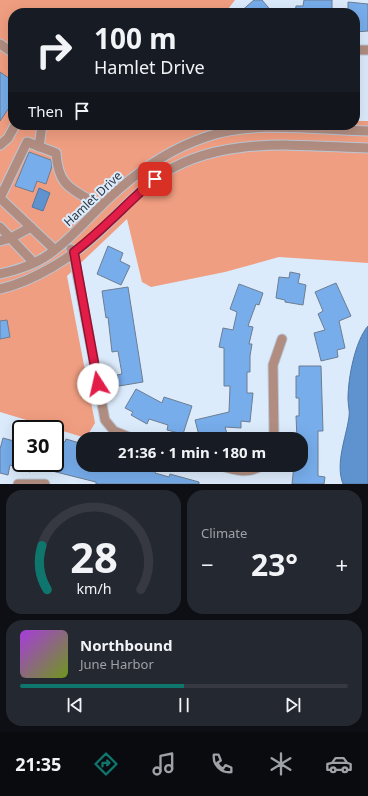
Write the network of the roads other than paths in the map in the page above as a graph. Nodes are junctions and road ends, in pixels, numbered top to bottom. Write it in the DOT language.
graph roads {
  1 [pos="12,130"];
  2 [pos="41,130"];
  3 [pos="236,130"];
  4 [pos="337,130"];
  5 [pos="368,131"];
  6 [pos="0,145"];
  7 [pos="39,147"];
  8 [pos="368,148"];
  9 [pos="4,181"];
  10 [pos="0,198"];
  11 [pos="90,200"];
  12 [pos="105,202"];
  13 [pos="94,213"];
  14 [pos="0,227"];
  15 [pos="32,227"];
  16 [pos="11,238"];
  17 [pos="0,241"];
  18 [pos="66,241"];
  19 [pos="55,250"];
  20 [pos="74,252"];
  21 [pos="34,263"];
  22 [pos="0,274"];
  23 [pos="0,289"];
  24 [pos="282,339"];
  25 [pos="116,432"];
  26 [pos="274,432"];
  27 [pos="18,484"];
  28 [pos="45,484"];
  1 -- 6 [label="street"];
  2 -- 7 [label="street"];
  3 -- 12 [label="street, Hamlet Drive"];
  4 -- 5 [label="street, Hamlet Drive"];
  7 -- 9 [label="street"];
  7 -- 11 [label="street"];
  8 -- 20 [label="street"];
  9 -- 10 [label="street"];
  10 -- 15 [label="street"];
  11 -- 12 [label="street"];
  11 -- 13 [label="street"];
  12 -- 13 [label="street, Hamlet Drive"];
  13 -- 18 [label="street, Hamlet Drive"];
  14 -- 16 [label="street"];
  15 -- 16 [label="street"];
  15 -- 19 [label="street"];
  16 -- 17 [label="street"];
  16 -- 21 [label="street"];
  18 -- 19 [label="street, Hamlet Drive"];
  18 -- 20 [label="street"];
  19 -- 21 [label="street, Hamlet Drive"];
  20 -- 23 [label="street"];
  20 -- 25 [label="street"];
  21 -- 22 [label="street, Hamlet Drive"];
  24 -- 26 [label="street"];
  27 -- 28 [label="street"];
}
